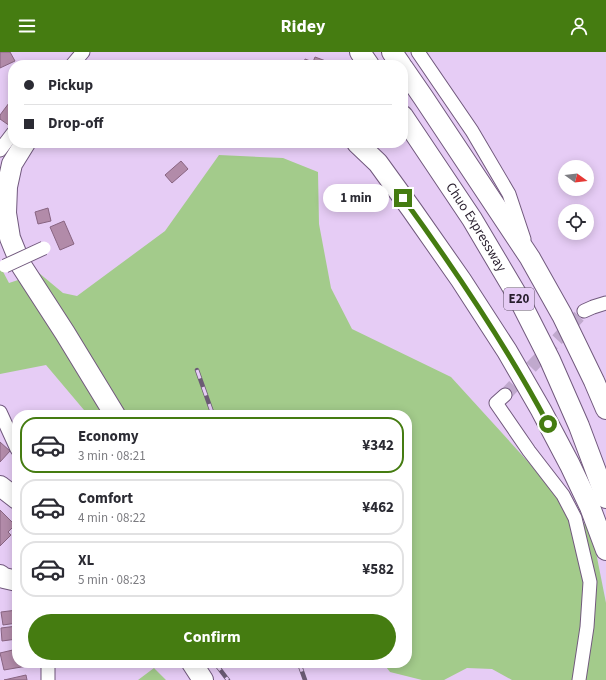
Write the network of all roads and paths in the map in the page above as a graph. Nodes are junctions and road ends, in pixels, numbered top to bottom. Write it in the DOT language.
graph roads {
  1 [pos="83,52"];
  2 [pos="351,52"];
  3 [pos="418,52"];
  4 [pos="76,60"];
  5 [pos="357,60"];
  6 [pos="408,75"];
  7 [pos="408,124"];
  8 [pos="408,128"];
  9 [pos="8,140"];
  10 [pos="22,148"];
  11 [pos="362,148"];
  12 [pos="424,149"];
  13 [pos="0,150"];
  14 [pos="44,248"];
  15 [pos="530,258"];
  16 [pos="2,266"];
  17 [pos="606,302"];
  18 [pos="584,311"];
  19 [pos="505,395"];
  20 [pos="606,409"];
  21 [pos="112,410"];
  22 [pos="0,412"];
  23 [pos="12,438"];
  24 [pos="0,486"];
  25 [pos="12,495"];
  26 [pos="606,498"];
  27 [pos="606,550"];
  28 [pos="0,575"];
  29 [pos="12,580"];
  30 [pos="48,668"];
  31 [pos="195,668"];
  32 [pos="48,680"];
  33 [pos="203,680"];
  34 [pos="579,680"];
  1 -- 4 [label="street"];
  2 -- 5 [label="street"];
  3 -- 15 [label="street"];
  6 -- 15 [label="highway, Chuo Expressway / E20"];
  7 -- 12 [label="highway, Chuo Expressway / E20"];
  8 -- 12 [label="street"];
  9 -- 13 [label="street"];
  10 -- 21 [label="highway"];
  11 -- 27 [label="highway"];
  12 -- 26 [label="highway, Chuo Expressway / E20"];
  14 -- 16 [label="street, bridge"];
  15 -- 20 [label="highway, Chuo Expressway / E20"];
  17 -- 18 [label="street"];
  19 -- 34 [label="street"];
  22 -- 23 [label="street"];
  24 -- 25 [label="highway"];
  28 -- 29 [label="highway"];
  30 -- 32 [label="street"];
  31 -- 33 [label="highway"];
}
